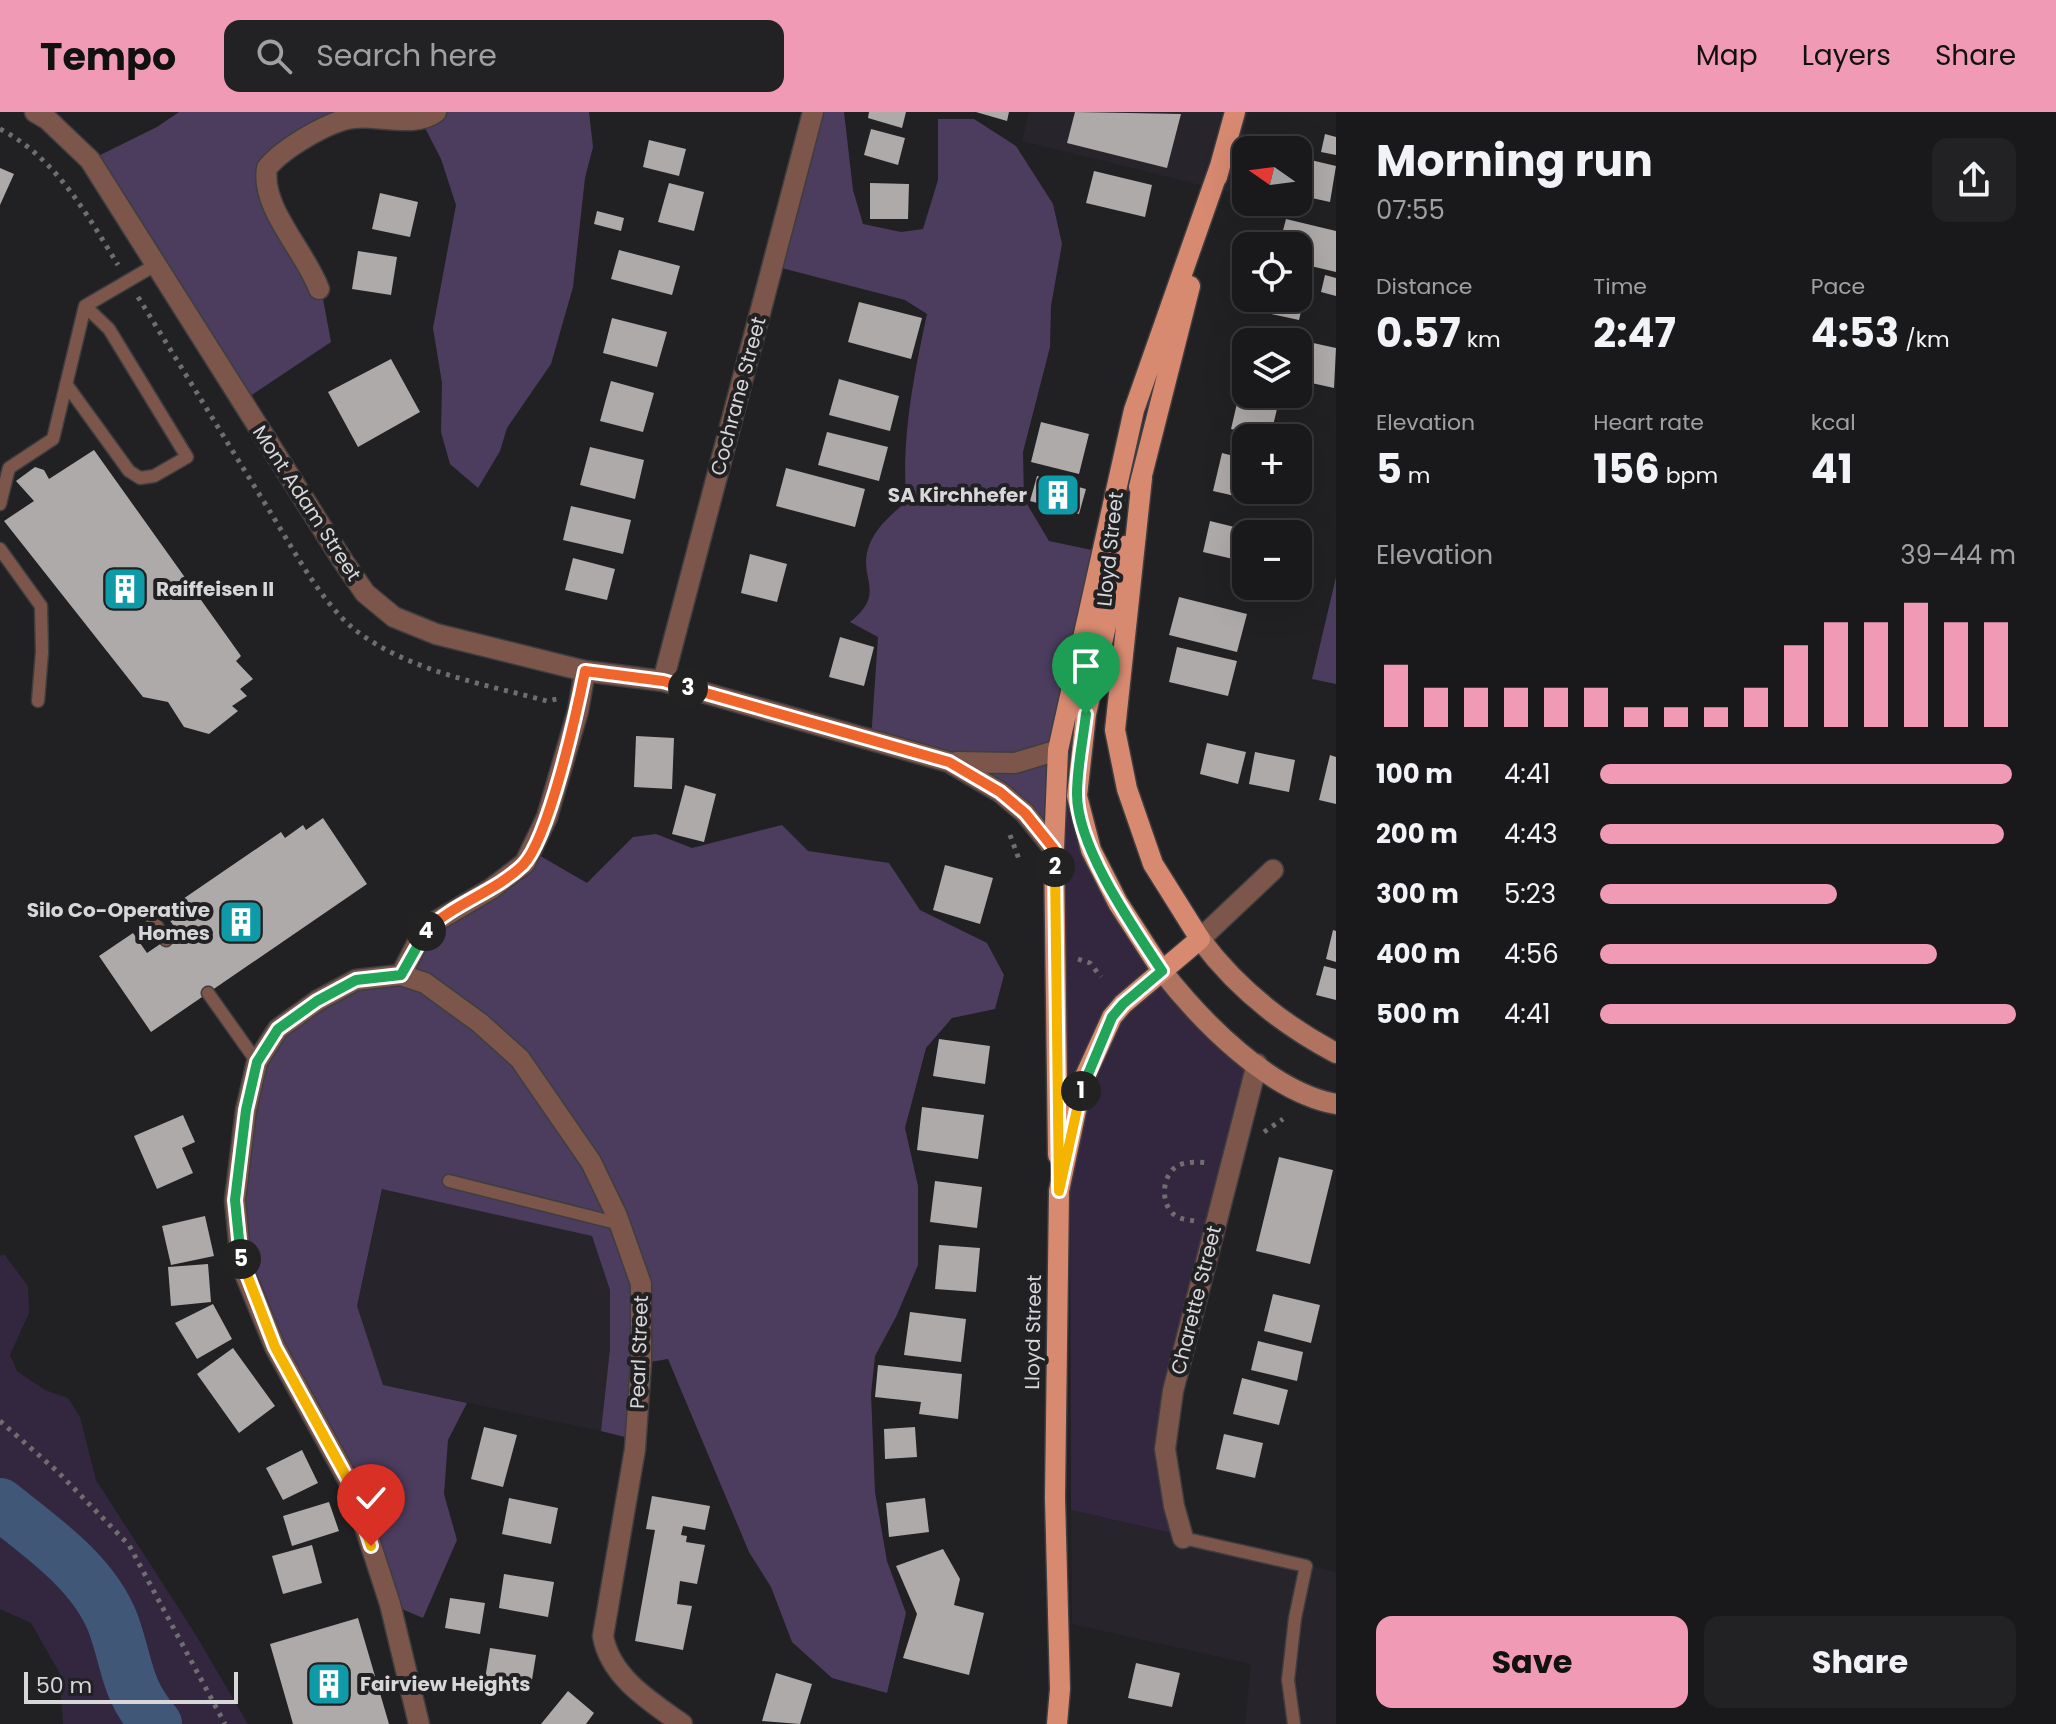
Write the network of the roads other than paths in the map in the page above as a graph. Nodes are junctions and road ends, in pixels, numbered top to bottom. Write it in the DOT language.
graph roads {
  1 [pos="35,112"];
  2 [pos="436,112"];
  3 [pos="813,112"];
  4 [pos="1235,112"];
  5 [pos="1220,166"];
  6 [pos="157,264"];
  7 [pos="319,289"];
  8 [pos="85,306"];
  9 [pos="66,384"];
  10 [pos="1142,478"];
  11 [pos="0,504"];
  12 [pos="0,549"];
  13 [pos="585,671"];
  14 [pos="663,681"];
  15 [pos="38,701"];
  16 [pos="1058,750"];
  17 [pos="949,762"];
  18 [pos="1054,849"];
  19 [pos="1273,870"];
  20 [pos="149,914"];
  21 [pos="1200,939"];
  22 [pos="166,940"];
  23 [pos="1162,971"];
  24 [pos="401,975"];
  25 [pos="208,993"];
  26 [pos="1336,1053"];
  27 [pos="257,1062"];
  28 [pos="1257,1064"];
  29 [pos="1336,1104"];
  30 [pos="449,1181"];
  31 [pos="1059,1191"];
  32 [pos="620,1224"];
  33 [pos="1183,1538"];
  34 [pos="419,1724"];
  35 [pos="682,1724"];
  36 [pos="1057,1724"];
  37 [pos="1294,1724"];
  1 -- 6 [label="street, Mont Adam Street"];
  2 -- 7 [label="street"];
  3 -- 14 [label="street, Cochrane Street"];
  4 -- 5 [label="main road, Lloyd Street"];
  5 -- 10 [label="main road, Lloyd Street"];
  5 -- 16 [label="main road"];
  6 -- 8 [label="lane"];
  6 -- 13 [label="street, Mont Adam Street"];
  8 -- 9 [label="lane"];
  8 -- 9 [label="lane"];
  9 -- 11 [label="lane"];
  10 -- 21 [label="main road, Lloyd Street"];
  10 -- 23 [label="main road, Lloyd Street"];
  12 -- 15 [label="lane"];
  13 -- 14 [label="street, Mont Adam Street"];
  13 -- 24 [label="street"];
  14 -- 17 [label="street, Mont Adam Street"];
  16 -- 17 [label="street, Mont Adam Street"];
  16 -- 18 [label="main road"];
  17 -- 18 [label="street, Mont Adam Street"];
  18 -- 31 [label="main road"];
  19 -- 21 [label="street"];
  20 -- 22 [label="lane"];
  21 -- 23 [label="main road, Lloyd Street"];
  21 -- 26 [label="main road"];
  23 -- 28 [label="main road"];
  23 -- 31 [label="main road, Lloyd Street"];
  24 -- 27 [label="street"];
  24 -- 32 [label="street, Pearl Street"];
  25 -- 27 [label="lane"];
  27 -- 34 [label="street"];
  28 -- 29 [label="main road"];
  28 -- 33 [label="street, Charette Street"];
  30 -- 32 [label="lane"];
  31 -- 36 [label="main road, Lloyd Street"];
  32 -- 35 [label="street, Pearl Street"];
  33 -- 37 [label="lane"];
}
